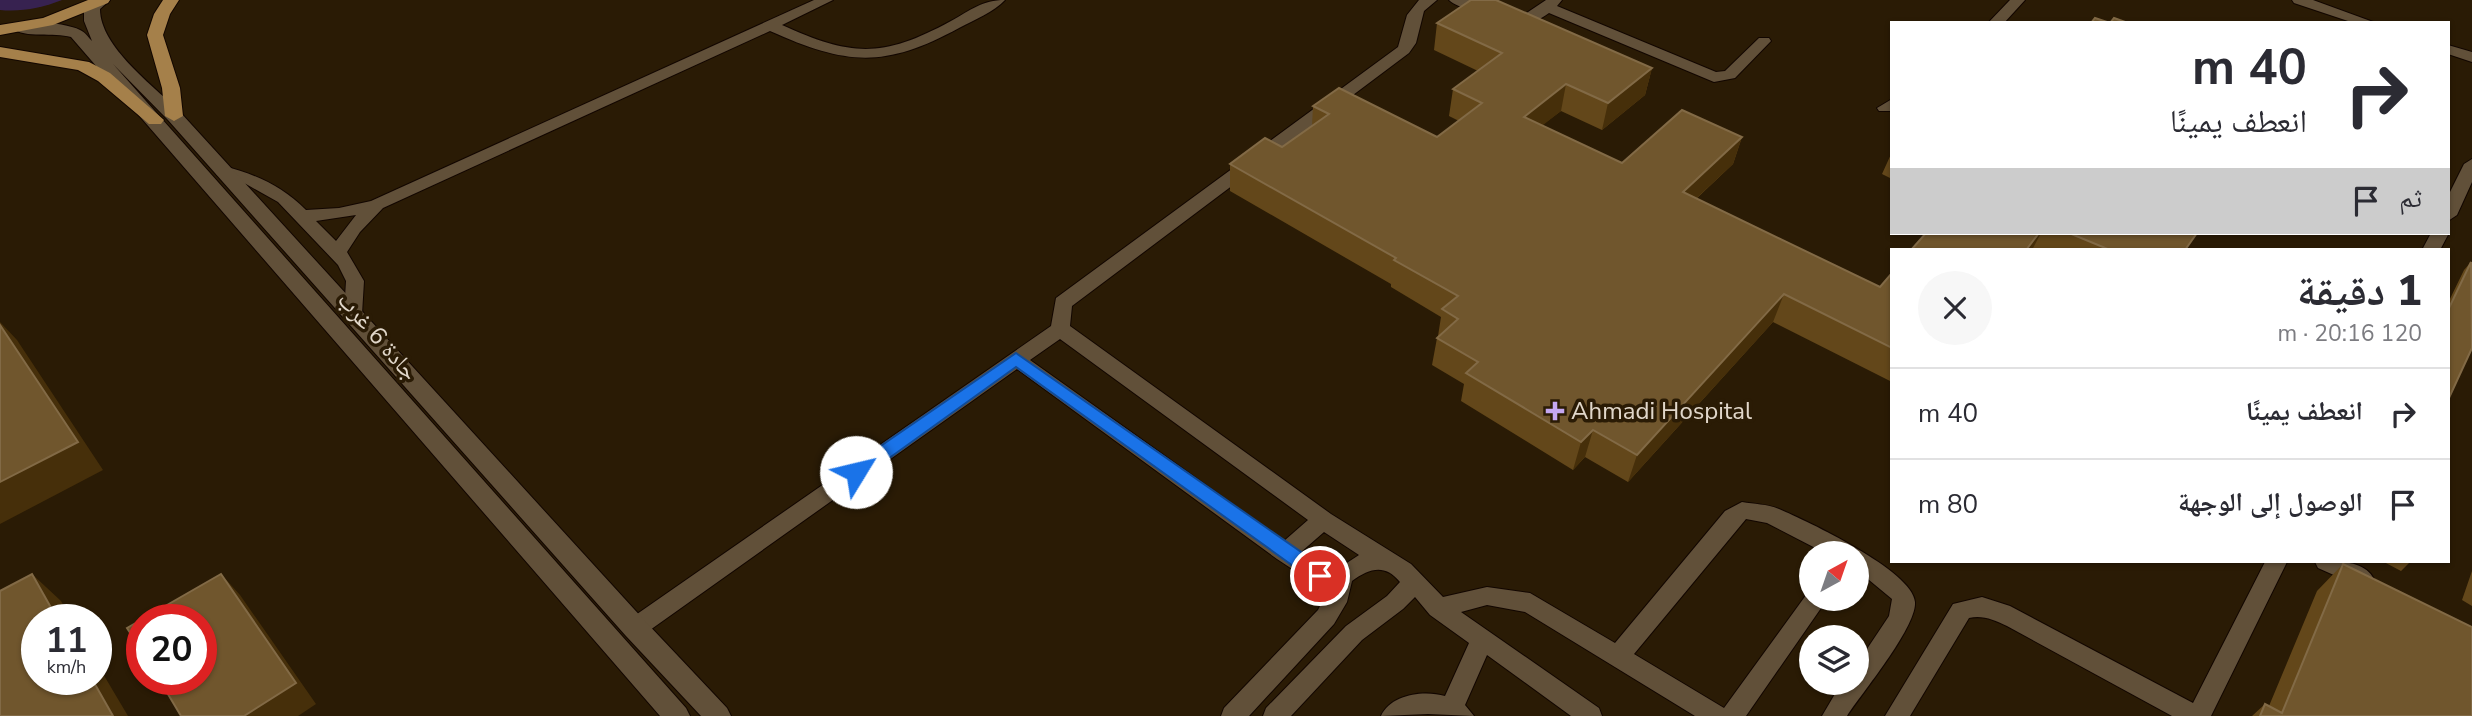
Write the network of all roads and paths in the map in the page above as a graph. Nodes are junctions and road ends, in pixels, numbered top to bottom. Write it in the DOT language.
graph roads {
  1 [pos="102,0"];
  2 [pos="171,0"];
  3 [pos="827,0"];
  4 [pos="998,0"];
  5 [pos="1430,0"];
  6 [pos="1456,0"];
  7 [pos="2018,0"];
  8 [pos="2299,0"];
  9 [pos="1551,3"];
  10 [pos="1997,21"];
  11 [pos="2363,21"];
  12 [pos="771,26"];
  13 [pos="10,29"];
  14 [pos="1764,41"];
  15 [pos="2450,50"];
  16 [pos="0,52"];
  17 [pos="2472,57"];
  18 [pos="165,118"];
  19 [pos="2472,164"];
  20 [pos="223,171"];
  21 [pos="376,205"];
  22 [pos="2450,211"];
  23 [pos="303,216"];
  24 [pos="338,253"];
  25 [pos="352,314"];
  26 [pos="1060,329"];
  27 [pos="1016,359"];
  28 [pos="1323,520"];
  29 [pos="1822,541"];
  30 [pos="1285,553"];
  31 [pos="1381,558"];
  32 [pos="2275,563"];
  33 [pos="2328,563"];
  34 [pos="1869,568"];
  35 [pos="1413,579"];
  36 [pos="1338,587"];
  37 [pos="2387,591"];
  38 [pos="1438,608"];
  39 [pos="1808,611"];
  40 [pos="635,628"];
  41 [pos="1482,639"];
  42 [pos="1618,656"];
  43 [pos="1869,664"];
  44 [pos="1848,695"];
  45 [pos="1457,712"];
  46 [pos="677,716"];
  47 [pos="718,716"];
  48 [pos="1233,716"];
  49 [pos="1275,716"];
  50 [pos="1393,716"];
  51 [pos="1590,716"];
  52 [pos="1716,716"];
  53 [pos="1732,716"];
  54 [pos="1834,716"];
  55 [pos="1897,716"];
  56 [pos="2197,716"];
  1 -- 13 [label="main road"];
  1 -- 18 [label="main road, جادة 6 غرب"];
  2 -- 18 [label="main road"];
  3 -- 12 [label="lane"];
  4 -- 12 [label="lane"];
  5 -- 26 [label="lane"];
  6 -- 9 [label="lane"];
  7 -- 10 [label="lane"];
  8 -- 11 [label="lane"];
  9 -- 14 [label="lane"];
  12 -- 21 [label="lane"];
  13 -- 18 [label="main road, جادة 6 غرب"];
  15 -- 17 [label="lane"];
  16 -- 18 [label="main road"];
  18 -- 20 [label="main road, جادة 6 غرب"];
  18 -- 46 [label="main road, جادة 6 غرب"];
  19 -- 22 [label="lane"];
  20 -- 23 [label="lane"];
  20 -- 25 [label="main road, جادة 6 غرب"];
  21 -- 23 [label="lane"];
  21 -- 24 [label="lane"];
  23 -- 24 [label="lane"];
  24 -- 25 [label="lane"];
  25 -- 40 [label="main road, جادة 6 غرب"];
  26 -- 27 [label="lane"];
  26 -- 28 [label="lane"];
  27 -- 30 [label="lane"];
  27 -- 40 [label="lane"];
  28 -- 30 [label="lane"];
  28 -- 31 [label="lane"];
  29 -- 42 [label="lane"];
  30 -- 36 [label="lane"];
  31 -- 35 [label="lane"];
  31 -- 36 [label="lane"];
  32 -- 56 [label="lane"];
  33 -- 37 [label="lane"];
  34 -- 43 [label="lane"];
  35 -- 38 [label="lane"];
  35 -- 49 [label="lane"];
  36 -- 48 [label="lane"];
  38 -- 41 [label="lane"];
  38 -- 42 [label="lane"];
  39 -- 53 [label="lane"];
  40 -- 47 [label="main road, جادة 6 غرب"];
  41 -- 45 [label="lane"];
  41 -- 51 [label="lane"];
  42 -- 52 [label="lane"];
  44 -- 54 [label="lane"];
  45 -- 50 [label="lane"];
  55 -- 56 [label="lane"];
}
